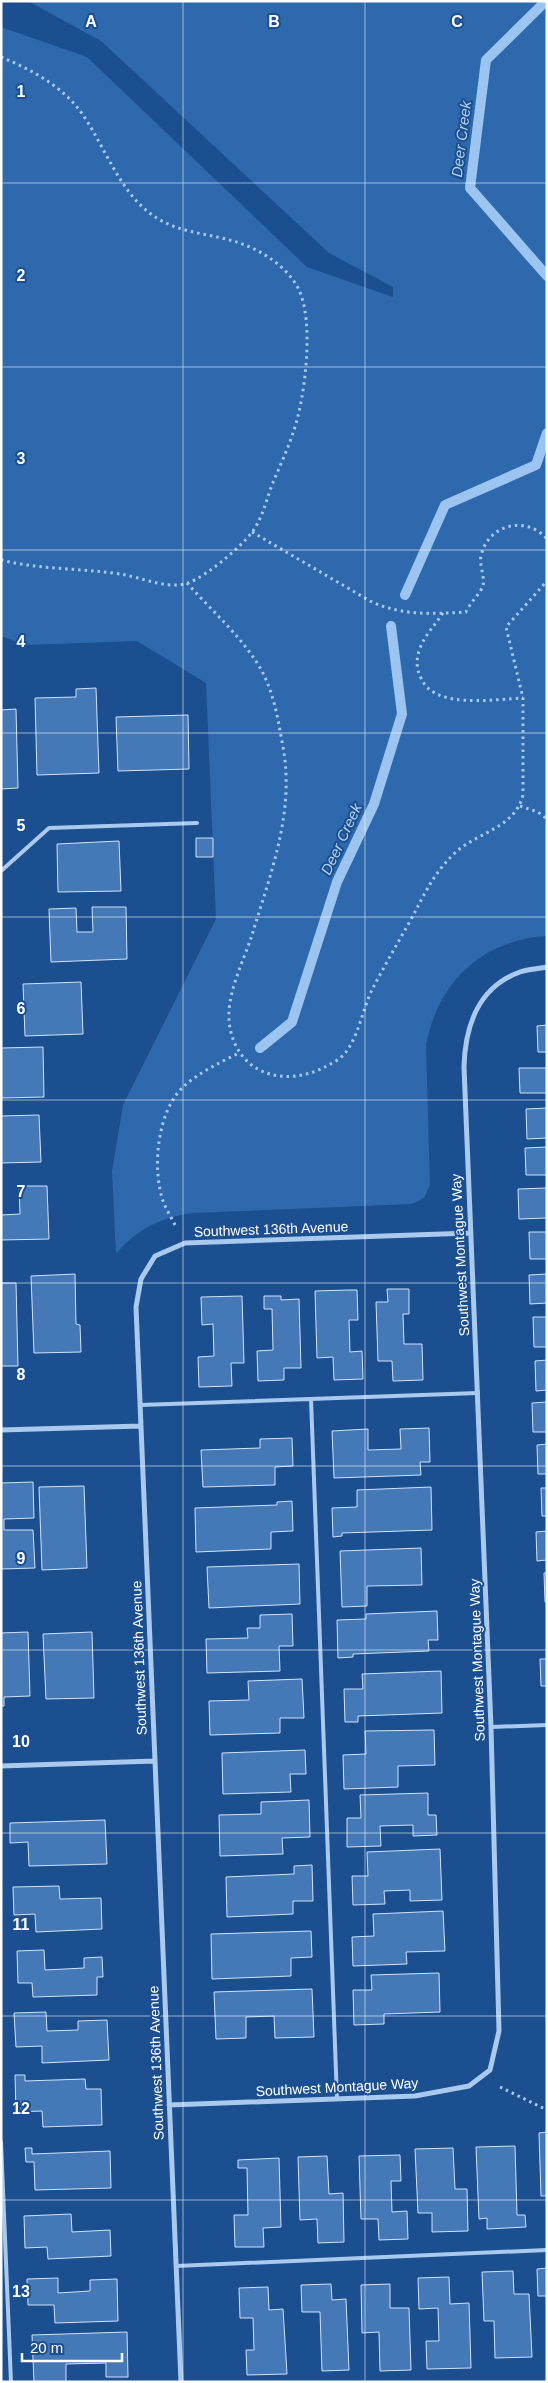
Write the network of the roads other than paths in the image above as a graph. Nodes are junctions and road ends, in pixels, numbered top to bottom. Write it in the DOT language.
graph roads {
  1 [pos="197,823"];
  2 [pos="1,871"];
  3 [pos="547,967"];
  4 [pos="470,1233"];
  5 [pos="478,1393"];
  6 [pos="311,1399"];
  7 [pos="140,1405"];
  8 [pos="141,1426"];
  9 [pos="1,1430"];
  10 [pos="547,1724"];
  11 [pos="491,1727"];
  12 [pos="155,1761"];
  13 [pos="1,1766"];
  14 [pos="337,2099"];
  15 [pos="169,2105"];
  16 [pos="1,2142"];
  17 [pos="547,2250"];
  18 [pos="176,2266"];
  19 [pos="11,2382"];
  20 [pos="181,2382"];
  1 -- 2 [label="lane"];
  3 -- 4 [label="street, Southwest Montague Way"];
  4 -- 5 [label="street, Southwest Montague Way"];
  4 -- 7 [label="street, Southwest 136th Avenue"];
  5 -- 6 [label="lane"];
  5 -- 11 [label="street, Southwest Montague Way"];
  6 -- 7 [label="lane"];
  6 -- 14 [label="lane"];
  7 -- 8 [label="street, Southwest 136th Avenue"];
  8 -- 9 [label="street"];
  8 -- 12 [label="street, Southwest 136th Avenue"];
  10 -- 11 [label="lane"];
  11 -- 14 [label="street, Southwest Montague Way"];
  12 -- 13 [label="street"];
  12 -- 15 [label="street, Southwest 136th Avenue"];
  14 -- 15 [label="street, Southwest Montague Way"];
  15 -- 18 [label="street, Southwest 136th Avenue"];
  16 -- 19 [label="lane"];
  17 -- 18 [label="lane"];
  18 -- 20 [label="street, Southwest 136th Avenue"];
}
